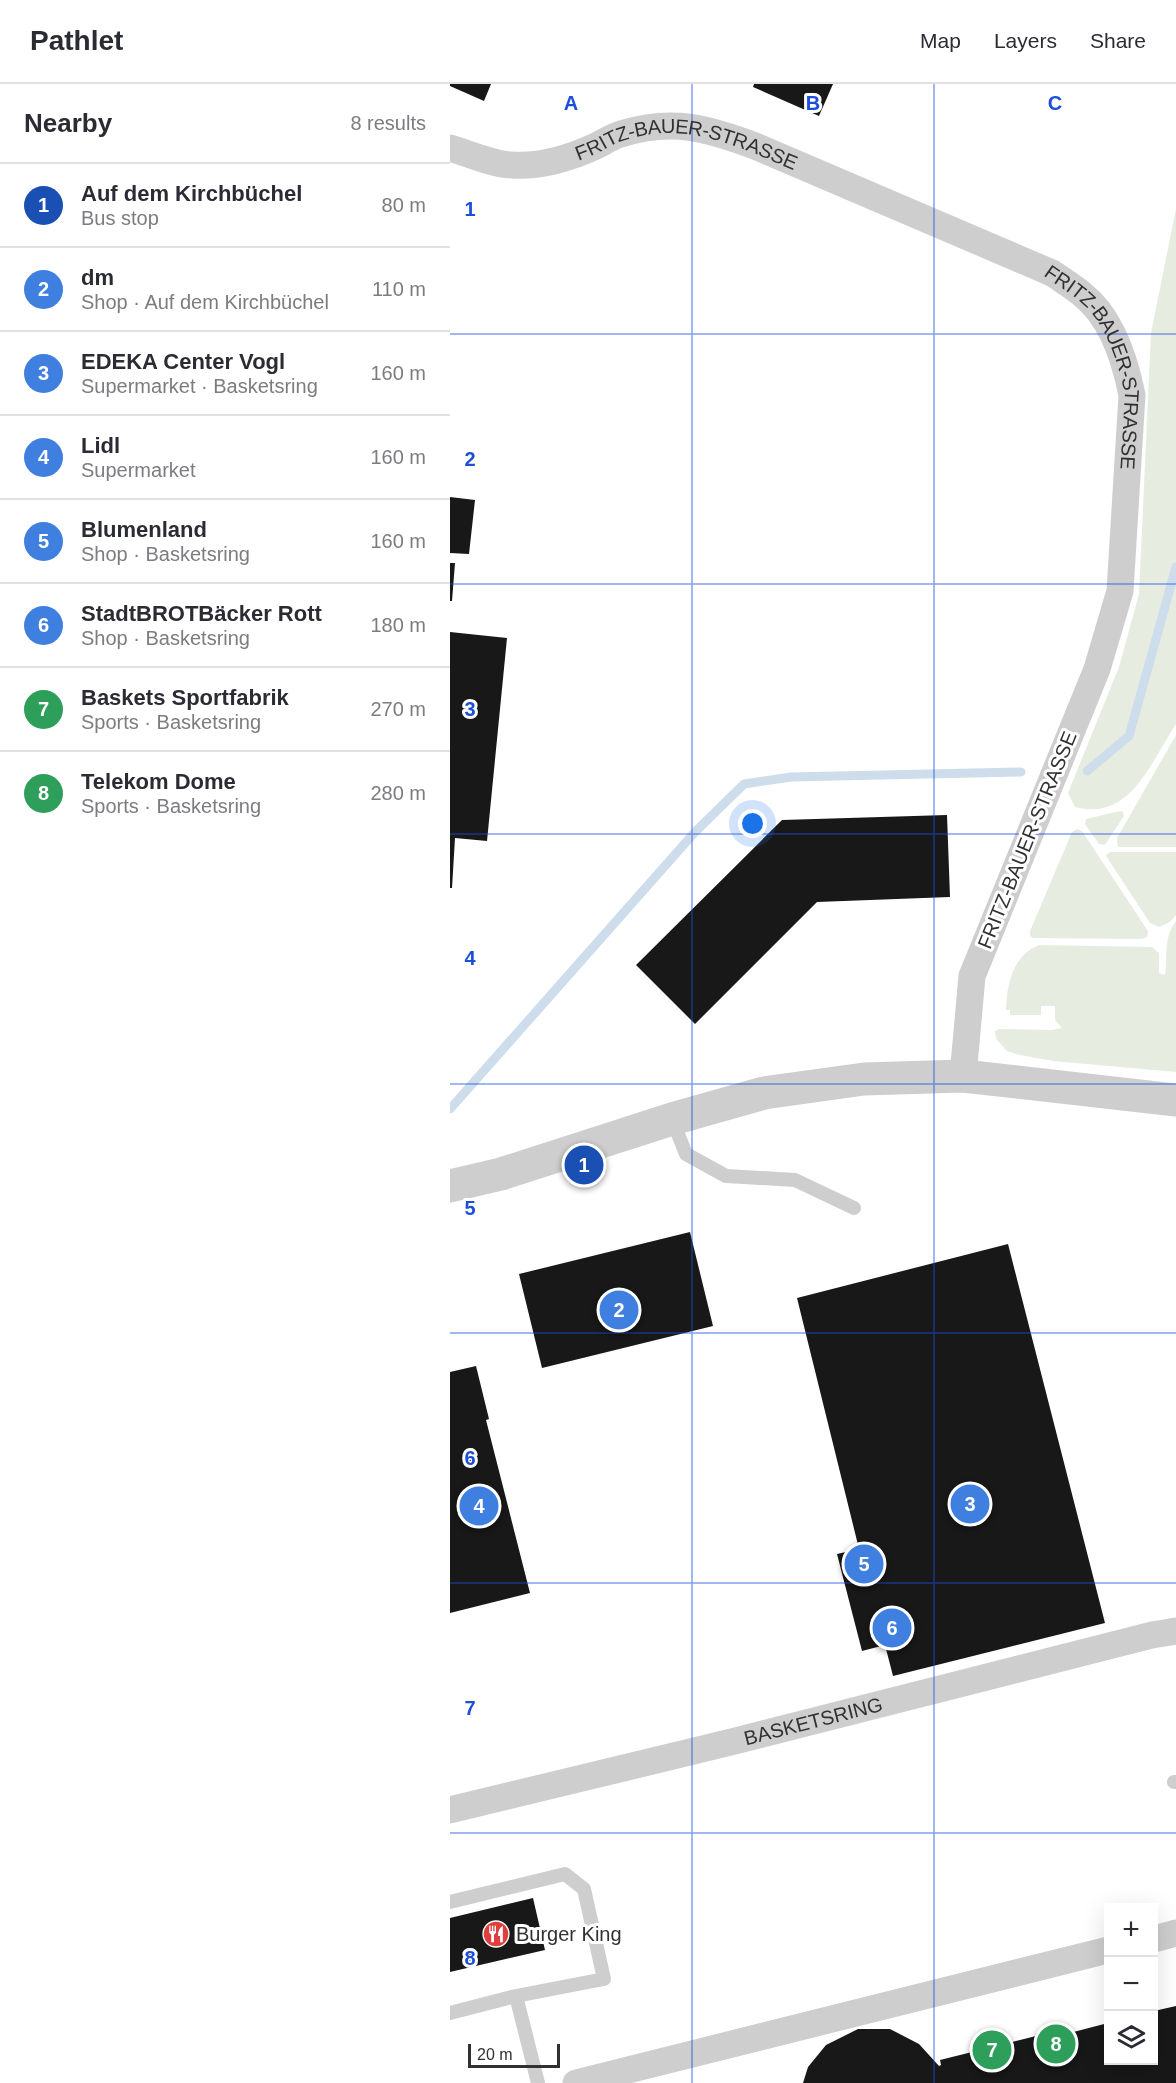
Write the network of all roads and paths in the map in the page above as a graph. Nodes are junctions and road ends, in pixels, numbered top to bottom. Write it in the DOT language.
graph roads {
  1 [pos="450,148"];
  2 [pos="963,1076"];
  3 [pos="1176,1100"];
  4 [pos="672,1119"];
  5 [pos="450,1186"];
  6 [pos="854,1208"];
  7 [pos="1176,1631"];
  8 [pos="450,1810"];
  9 [pos="450,1902"];
  10 [pos="1176,1933"];
  11 [pos="1158,1938"];
  12 [pos="1104,1951"];
  13 [pos="516,1996"];
  14 [pos="450,2013"];
  15 [pos="538,2083"];
  16 [pos="576,2083"];
  1 -- 2 [label="street, FRITZ-BAUER-STRASSE"];
  2 -- 3 [label="street"];
  2 -- 4 [label="street"];
  4 -- 5 [label="street"];
  4 -- 6 [label="lane"];
  7 -- 8 [label="street, BASKETSRING"];
  9 -- 13 [label="lane"];
  10 -- 11 [label="street"];
  12 -- 16 [label="street"];
  13 -- 14 [label="lane"];
  13 -- 15 [label="lane"];
}
